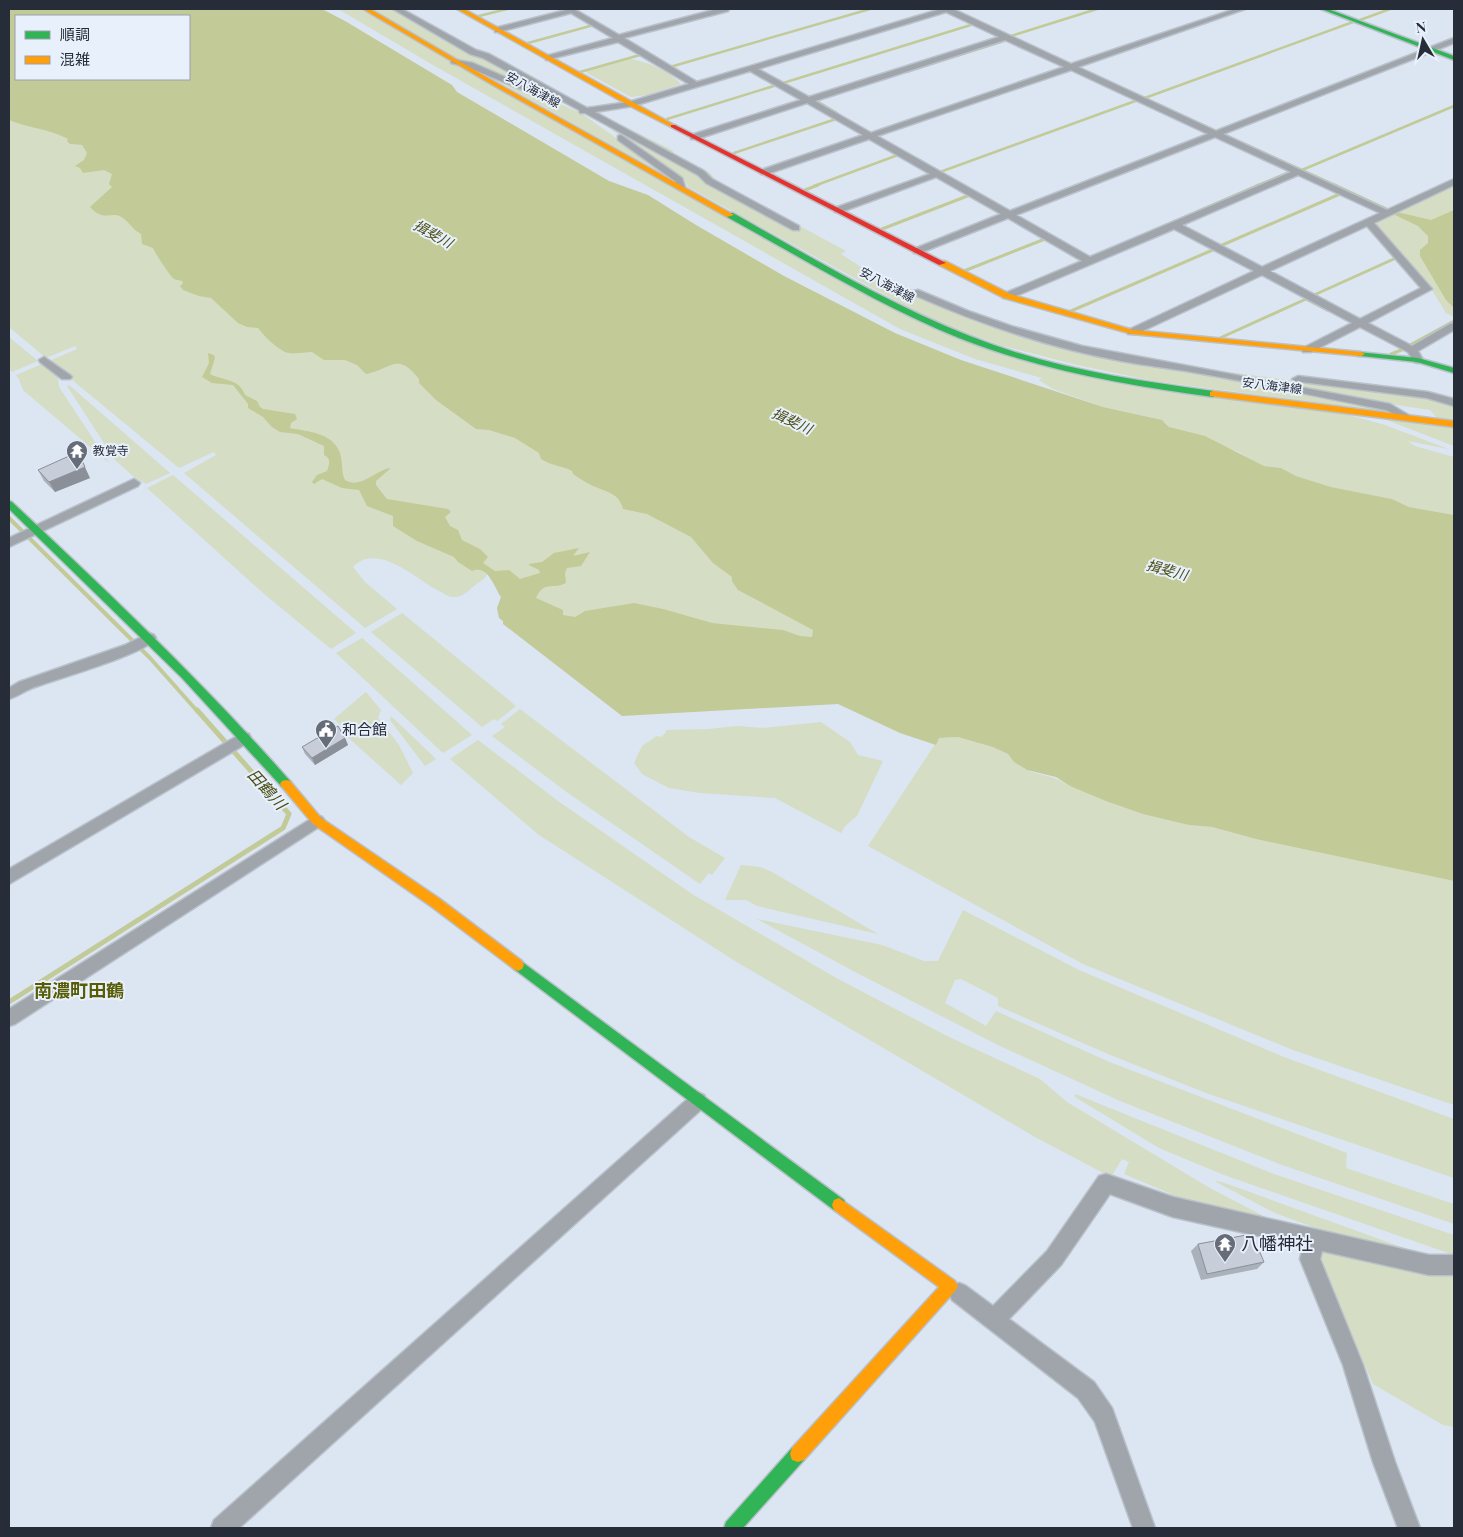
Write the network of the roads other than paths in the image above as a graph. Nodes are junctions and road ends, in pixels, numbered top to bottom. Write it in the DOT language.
graph roads {
  1 [pos="366,9"];
  2 [pos="397,9"];
  3 [pos="460,9"];
  4 [pos="724,9"];
  5 [pos="947,9"];
  6 [pos="1241,9"];
  7 [pos="1324,9"];
  8 [pos="570,10"];
  9 [pos="498,30"];
  10 [pos="1006,37"];
  11 [pos="618,39"];
  12 [pos="1454,40"];
  13 [pos="1432,49"];
  14 [pos="549,58"];
  15 [pos="1454,58"];
  16 [pos="454,61"];
  17 [pos="1070,67"];
  18 [pos="751,68"];
  19 [pos="695,84"];
  20 [pos="808,100"];
  21 [pos="630,104"];
  22 [pos="585,111"];
  23 [pos="1216,134"];
  24 [pos="869,135"];
  25 [pos="694,137"];
  26 [pos="764,172"];
  27 [pos="1298,172"];
  28 [pos="937,174"];
  29 [pos="1454,182"];
  30 [pos="680,187"];
  31 [pos="838,210"];
  32 [pos="1390,212"];
  33 [pos="1010,215"];
  34 [pos="1368,222"];
  35 [pos="1174,225"];
  36 [pos="796,228"];
  37 [pos="917,251"];
  38 [pos="1090,261"];
  39 [pos="1262,271"];
  40 [pos="918,293"];
  41 [pos="1007,296"];
  42 [pos="1362,323"];
  43 [pos="1454,326"];
  44 [pos="1132,332"];
  45 [pos="1307,350"];
  46 [pos="1412,350"];
  47 [pos="44,360"];
  48 [pos="1418,360"];
  49 [pos="1178,368"];
  50 [pos="1454,371"];
  51 [pos="66,377"];
  52 [pos="1454,403"];
  53 [pos="1404,416"];
  54 [pos="1454,424"];
  55 [pos="134,483"];
  56 [pos="9,504"];
  57 [pos="34,532"];
  58 [pos="14,541"];
  59 [pos="147,639"];
  60 [pos="9,694"];
  61 [pos="242,739"];
  62 [pos="317,821"];
  63 [pos="9,877"];
  64 [pos="9,1018"];
  65 [pos="698,1102"];
  66 [pos="1314,1238"];
  67 [pos="1454,1265"];
  68 [pos="959,1293"];
  69 [pos="994,1320"];
  70 [pos="222,1528"];
  71 [pos="732,1528"];
  72 [pos="1144,1528"];
  73 [pos="1408,1528"];
  1 -- 16 [label="street, 安八海津線"];
  2 -- 22 [label="street"];
  3 -- 9 [label="street"];
  4 -- 11 [label="street"];
  5 -- 10 [label="street"];
  5 -- 18 [label="street"];
  6 -- 17 [label="street"];
  7 -- 13 [label="street"];
  8 -- 9 [label="street"];
  8 -- 11 [label="street"];
  9 -- 14 [label="street"];
  10 -- 17 [label="street"];
  10 -- 20 [label="street"];
  11 -- 14 [label="street"];
  11 -- 19 [label="street"];
  12 -- 13 [label="street"];
  13 -- 15 [label="street"];
  13 -- 23 [label="street"];
  14 -- 21 [label="street"];
  16 -- 22 [label="street"];
  16 -- 30 [label="street, 安八海津線"];
  17 -- 23 [label="street"];
  17 -- 24 [label="street"];
  18 -- 19 [label="street"];
  18 -- 20 [label="street"];
  19 -- 21 [label="street"];
  20 -- 24 [label="street"];
  20 -- 25 [label="street"];
  21 -- 22 [label="street"];
  21 -- 25 [label="street"];
  22 -- 30 [label="street"];
  22 -- 36 [label="street"];
  23 -- 27 [label="street"];
  23 -- 33 [label="street"];
  24 -- 26 [label="street"];
  24 -- 28 [label="street"];
  25 -- 26 [label="street"];
  26 -- 31 [label="street"];
  27 -- 32 [label="street"];
  27 -- 35 [label="street"];
  28 -- 31 [label="street"];
  28 -- 33 [label="street"];
  29 -- 32 [label="street"];
  30 -- 53 [label="street, 安八海津線"];
  31 -- 37 [label="street"];
  32 -- 34 [label="street"];
  33 -- 37 [label="street"];
  33 -- 38 [label="street"];
  34 -- 39 [label="street"];
  34 -- 42 [label="street"];
  35 -- 38 [label="street"];
  35 -- 39 [label="street"];
  37 -- 41 [label="street"];
  38 -- 41 [label="street"];
  39 -- 42 [label="street"];
  39 -- 44 [label="street"];
  40 -- 49 [label="street"];
  41 -- 44 [label="street"];
  42 -- 45 [label="street"];
  42 -- 46 [label="street"];
  43 -- 46 [label="street"];
  44 -- 45 [label="street"];
  45 -- 48 [label="street"];
  46 -- 48 [label="street"];
  47 -- 51 [label="street"];
  48 -- 50 [label="street"];
  49 -- 52 [label="street"];
  49 -- 53 [label="street"];
  53 -- 54 [label="street, 安八海津線"];
  55 -- 57 [label="street"];
  56 -- 57 [label="street"];
  57 -- 58 [label="street"];
  57 -- 59 [label="street"];
  59 -- 60 [label="street"];
  59 -- 61 [label="street"];
  61 -- 62 [label="street"];
  61 -- 63 [label="street"];
  62 -- 64 [label="street"];
  62 -- 65 [label="street"];
  65 -- 70 [label="street"];
  65 -- 71 [label="street"];
  66 -- 67 [label="street"];
  66 -- 69 [label="street"];
  66 -- 73 [label="street"];
  68 -- 69 [label="street"];
  69 -- 72 [label="street"];
}
